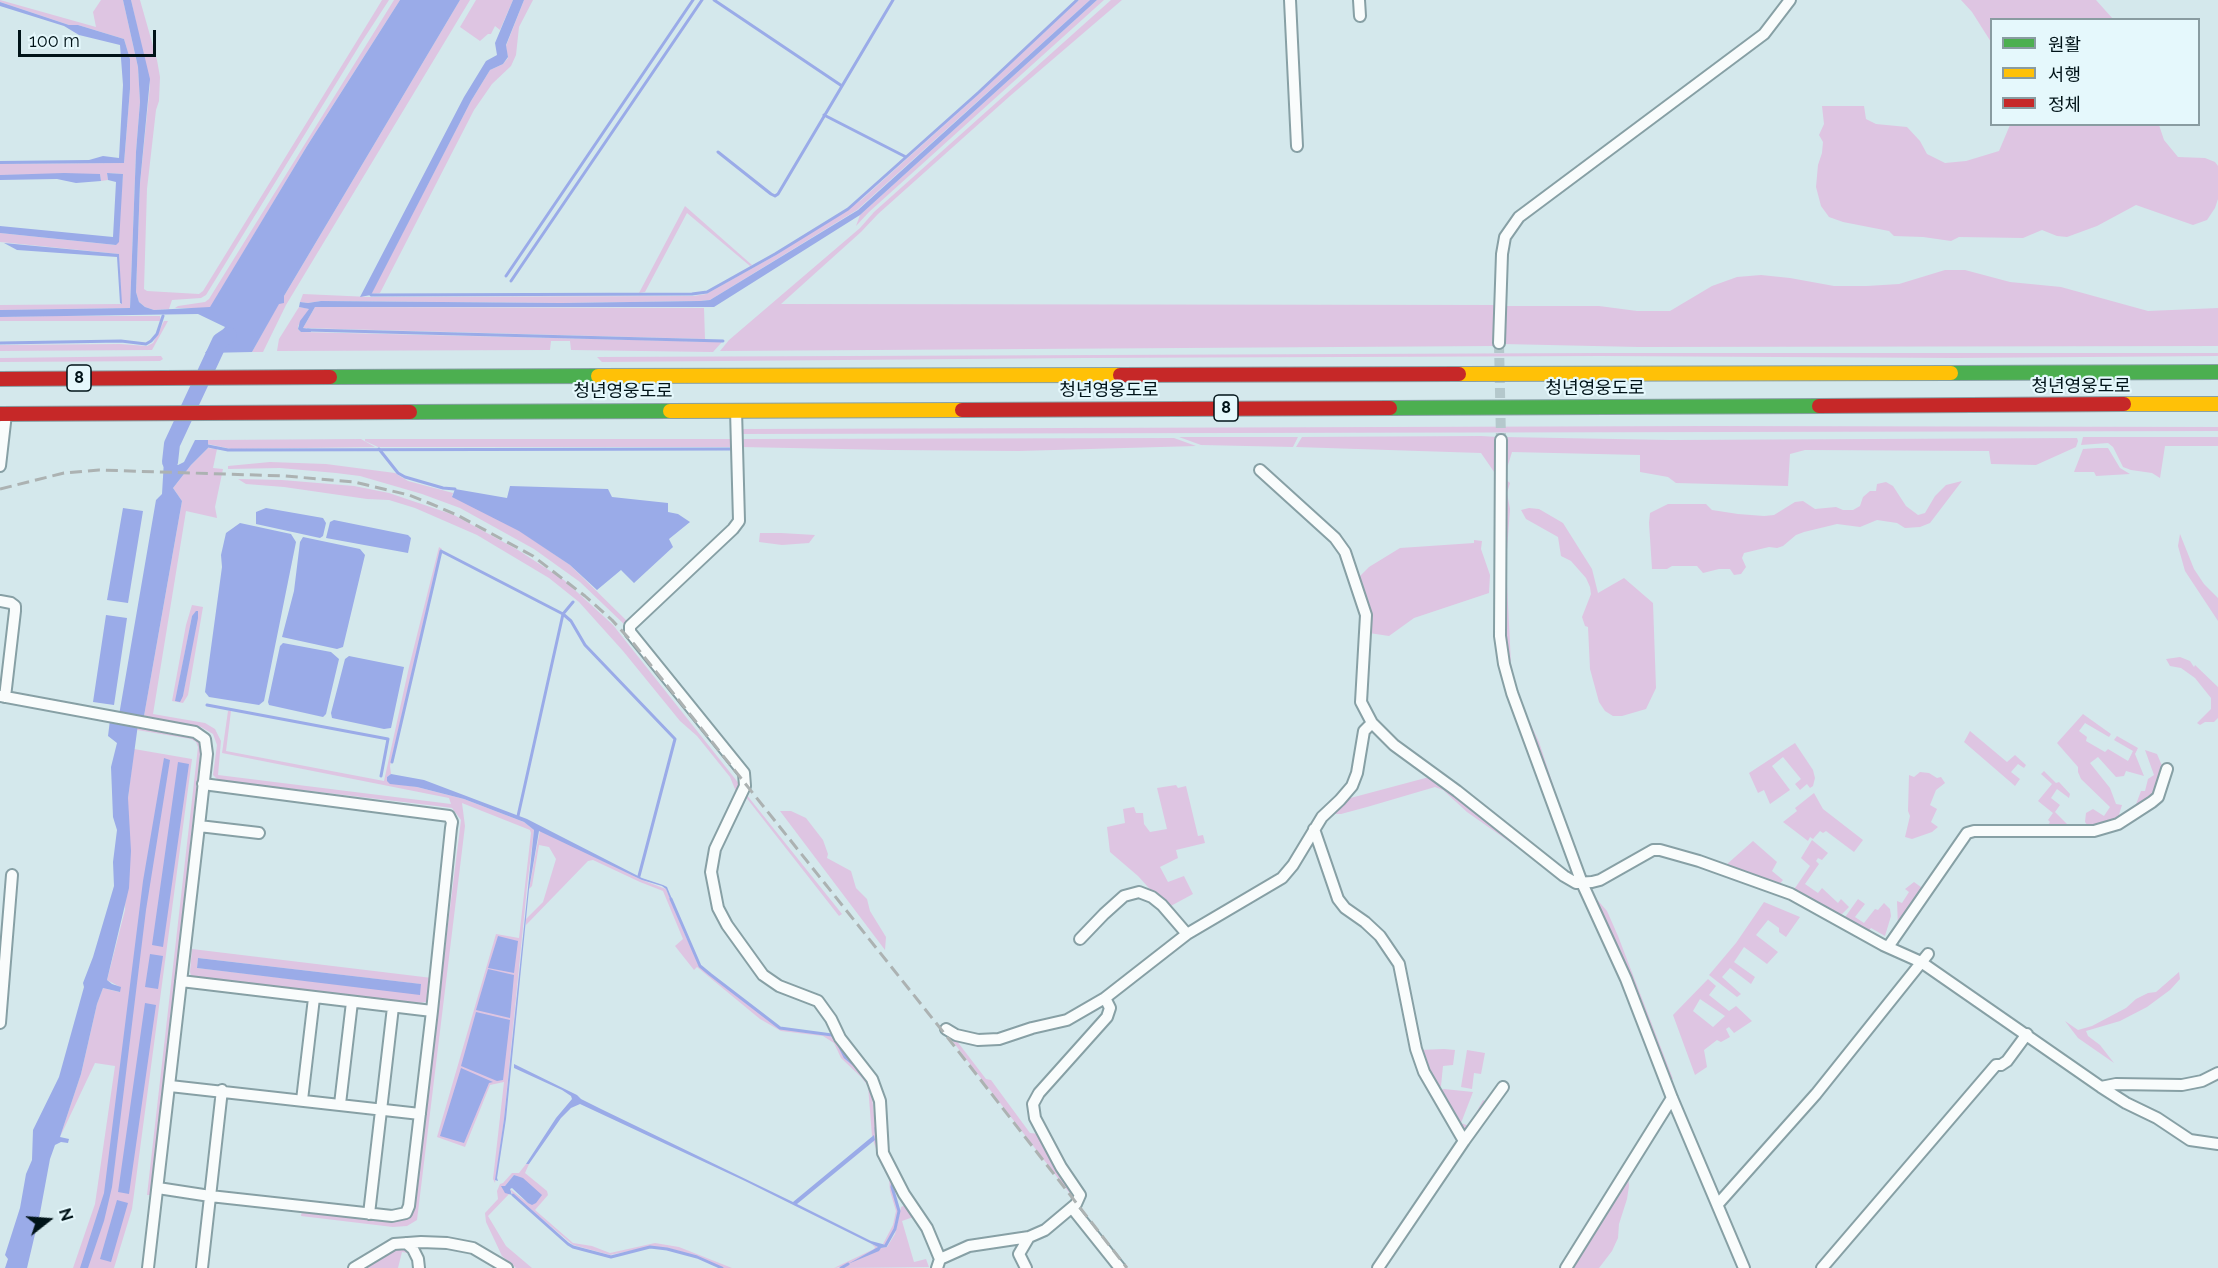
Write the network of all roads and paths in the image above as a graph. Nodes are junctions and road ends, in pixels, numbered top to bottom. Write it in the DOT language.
graph roads {
  1 [pos="1290,0"];
  2 [pos="1359,0"];
  3 [pos="1790,0"];
  4 [pos="1360,16"];
  5 [pos="1297,146"];
  6 [pos="1499,343"];
  7 [pos="2218,372"];
  8 [pos="0,379"];
  9 [pos="2218,404"];
  10 [pos="736,410"];
  11 [pos="3,414"];
  12 [pos="1501,440"];
  13 [pos="0,466"];
  14 [pos="1260,470"];
  15 [pos="0,601"];
  16 [pos="3,697"];
  17 [pos="1372,723"];
  18 [pos="2167,769"];
  19 [pos="203,784"];
  20 [pos="199,826"];
  21 [pos="1314,829"];
  22 [pos="259,833"];
  23 [pos="12,875"];
  24 [pos="1582,883"];
  25 [pos="1187,934"];
  26 [pos="1080,939"];
  27 [pos="1888,947"];
  28 [pos="1925,958"];
  29 [pos="181,981"];
  30 [pos="314,998"];
  31 [pos="1105,998"];
  32 [pos="352,1002"];
  33 [pos="393,1007"];
  34 [pos="432,1011"];
  35 [pos="0,1023"];
  36 [pos="946,1029"];
  37 [pos="2027,1034"];
  38 [pos="2218,1073"];
  39 [pos="170,1086"];
  40 [pos="2101,1087"];
  41 [pos="1503,1088"];
  42 [pos="222,1090"];
  43 [pos="1672,1098"];
  44 [pos="302,1100"];
  45 [pos="340,1104"];
  46 [pos="381,1109"];
  47 [pos="420,1114"];
  48 [pos="1464,1141"];
  49 [pos="2218,1144"];
  50 [pos="158,1188"];
  51 [pos="210,1196"];
  52 [pos="1718,1204"];
  53 [pos="1072,1208"];
  54 [pos="369,1214"];
  55 [pos="1029,1237"];
  56 [pos="406,1243"];
  57 [pos="939,1264"];
  58 [pos="148,1268"];
  59 [pos="202,1268"];
  60 [pos="354,1268"];
  61 [pos="419,1268"];
  62 [pos="507,1268"];
  63 [pos="1026,1268"];
  64 [pos="1120,1268"];
  65 [pos="1378,1268"];
  66 [pos="1566,1268"];
  67 [pos="1744,1268"];
  68 [pos="1822,1268"];
  1 -- 5 [label="street"];
  2 -- 4 [label="street"];
  3 -- 6 [label="street"];
  7 -- 8 [label="highway, 청년영웅도로 / 8"];
  9 -- 10 [label="highway, 청년영웅도로 / 8"];
  10 -- 11 [label="highway, 청년영웅도로 / 8"];
  10 -- 57 [label="street"];
  11 -- 13 [label="street"];
  12 -- 24 [label="street"];
  14 -- 17 [label="street"];
  15 -- 16 [label="street"];
  16 -- 19 [label="street"];
  17 -- 21 [label="street"];
  17 -- 24 [label="street"];
  18 -- 27 [label="street"];
  19 -- 20 [label="street"];
  19 -- 34 [label="street"];
  20 -- 22 [label="street"];
  20 -- 29 [label="street"];
  21 -- 25 [label="street"];
  21 -- 48 [label="street"];
  23 -- 35 [label="street"];
  24 -- 27 [label="street"];
  24 -- 43 [label="street"];
  25 -- 26 [label="street"];
  25 -- 31 [label="street"];
  27 -- 28 [label="street"];
  28 -- 37 [label="street"];
  28 -- 52 [label="street"];
  29 -- 30 [label="street"];
  29 -- 39 [label="street"];
  30 -- 32 [label="street"];
  30 -- 44 [label="street"];
  31 -- 36 [label="street"];
  31 -- 53 [label="street"];
  32 -- 33 [label="street"];
  32 -- 45 [label="street"];
  33 -- 34 [label="street"];
  33 -- 46 [label="street"];
  34 -- 47 [label="street"];
  37 -- 40 [label="street"];
  37 -- 68 [label="street"];
  38 -- 40 [label="street"];
  39 -- 42 [label="street"];
  39 -- 50 [label="street"];
  40 -- 49 [label="street"];
  41 -- 48 [label="street"];
  42 -- 44 [label="street"];
  42 -- 51 [label="street"];
  43 -- 52 [label="street"];
  43 -- 66 [label="street"];
  44 -- 45 [label="street"];
  45 -- 46 [label="street"];
  46 -- 47 [label="street"];
  46 -- 54 [label="street"];
  47 -- 54 [label="street"];
  48 -- 65 [label="street"];
  50 -- 51 [label="street"];
  50 -- 58 [label="street"];
  51 -- 54 [label="street"];
  51 -- 59 [label="street"];
  52 -- 67 [label="street"];
  53 -- 55 [label="street"];
  53 -- 64 [label="street"];
  55 -- 57 [label="street"];
  55 -- 63 [label="street"];
  56 -- 60 [label="street"];
  56 -- 61 [label="street"];
  56 -- 62 [label="street"];
}
